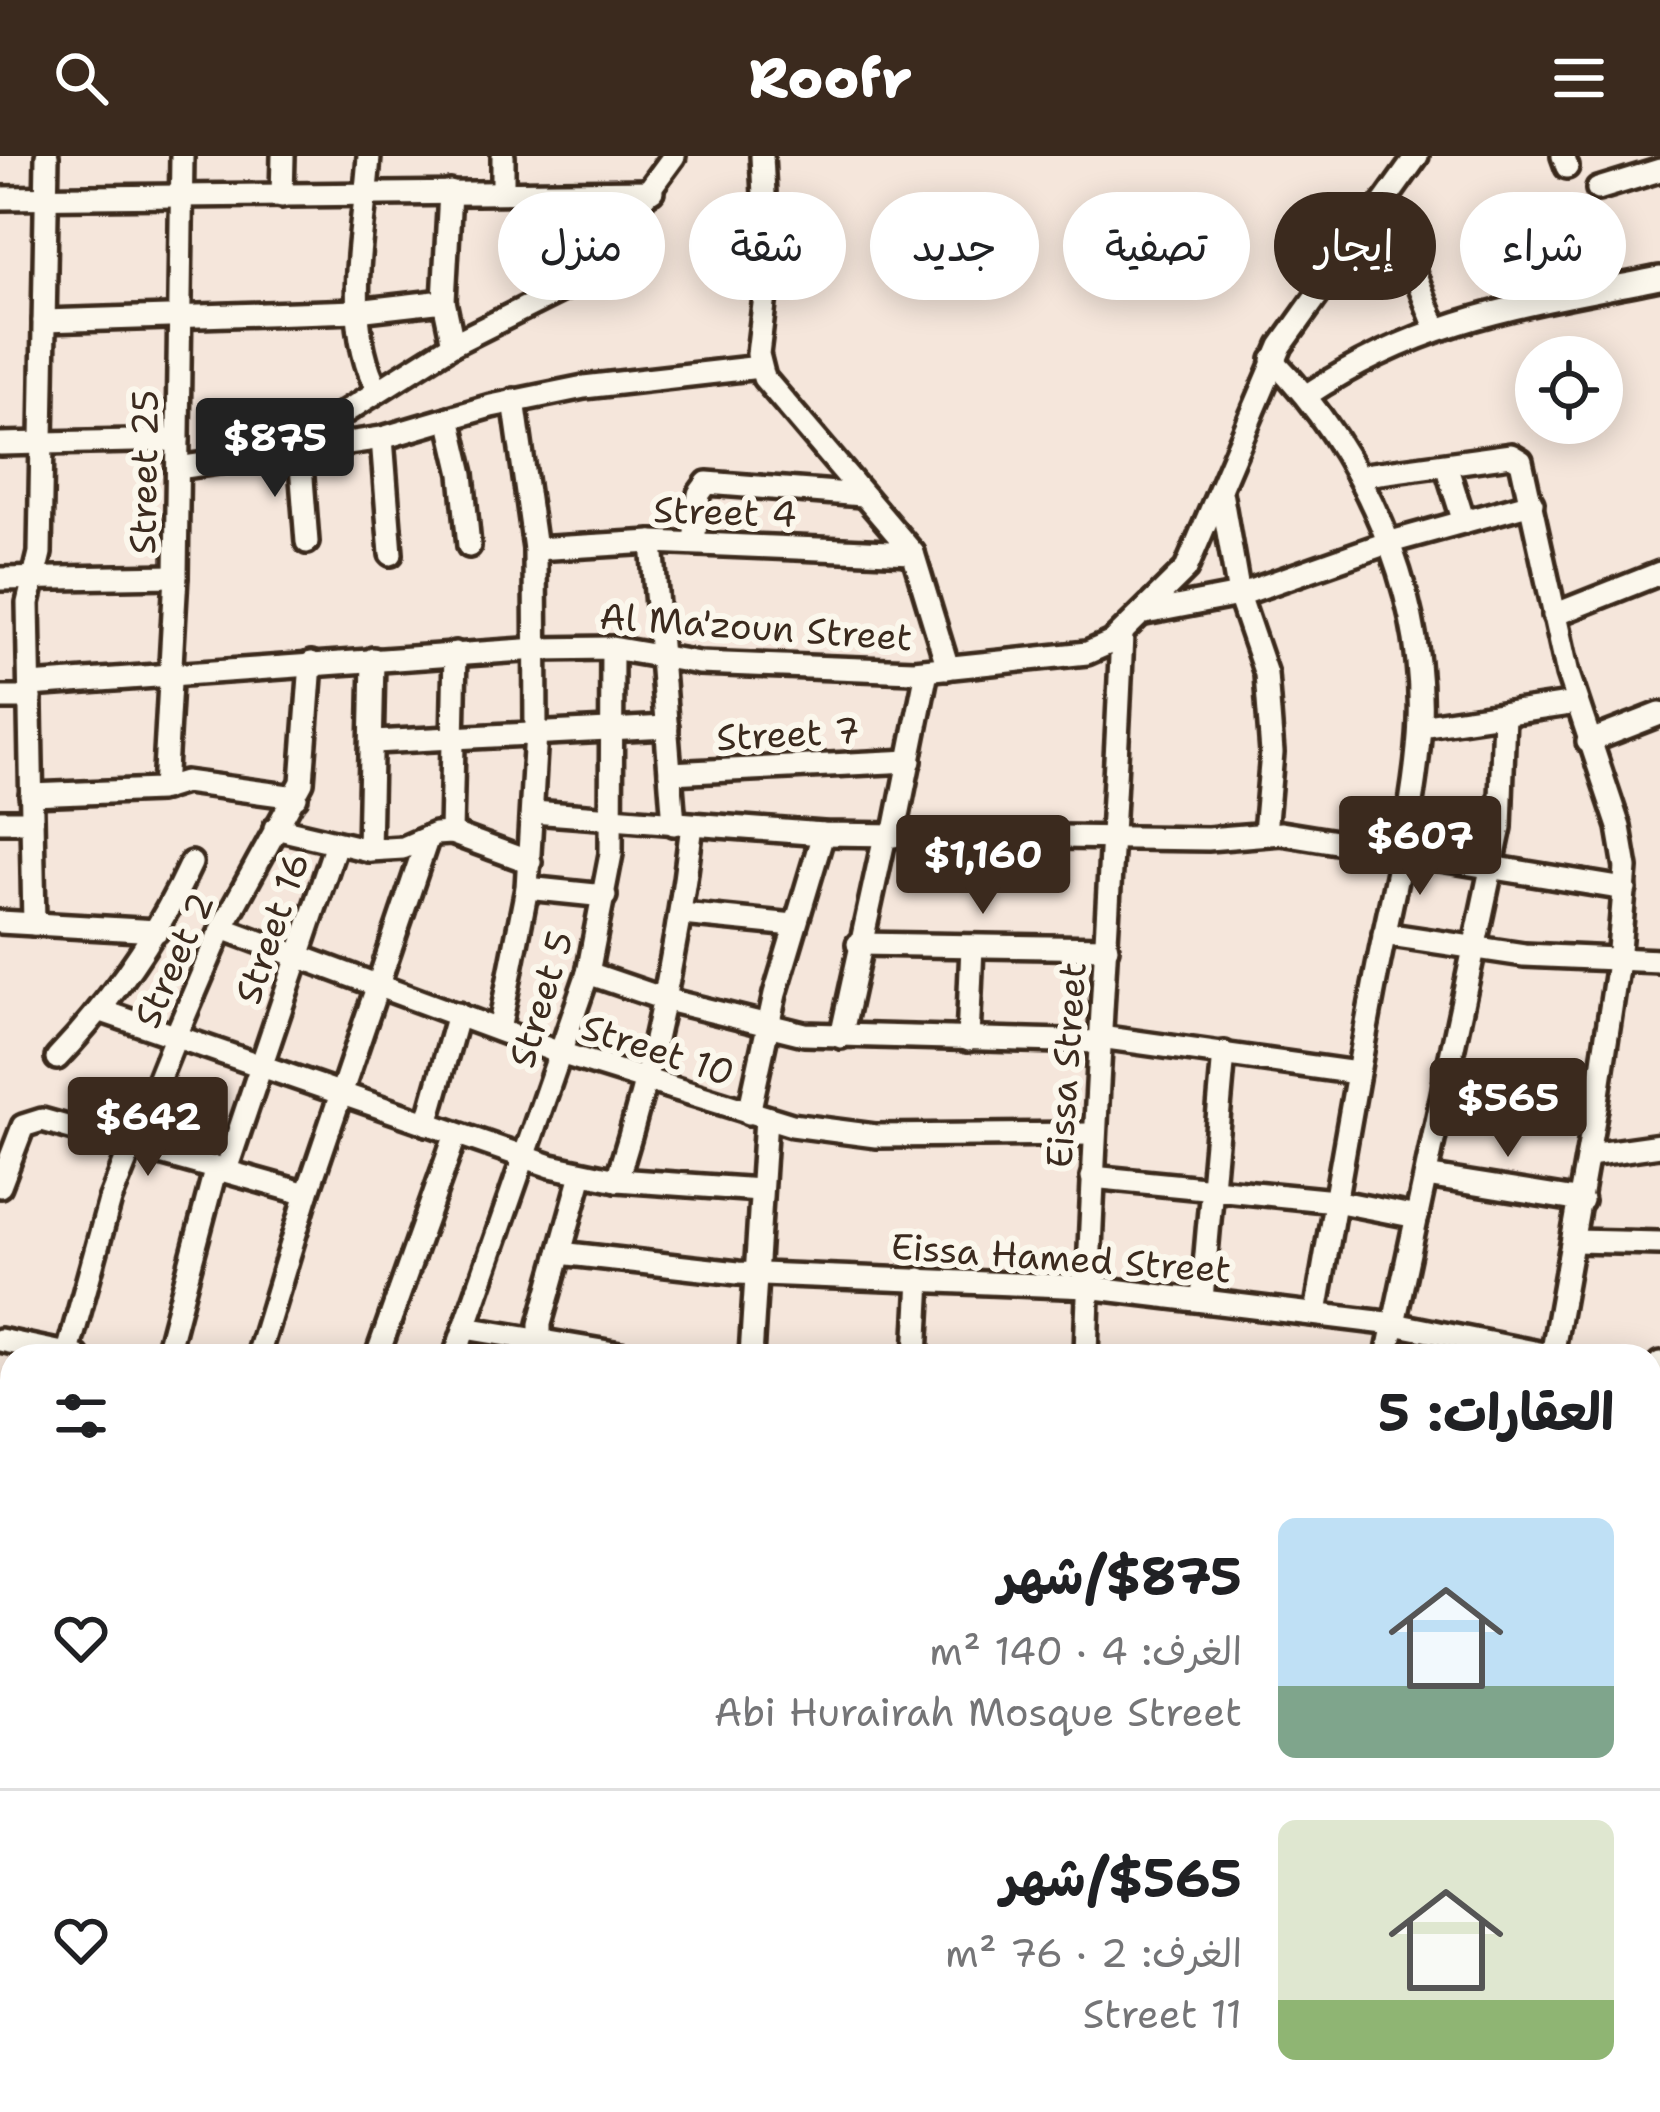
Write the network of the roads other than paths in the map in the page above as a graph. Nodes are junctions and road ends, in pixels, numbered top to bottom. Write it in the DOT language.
graph roads {
  1 [pos="47,156"];
  2 [pos="182,156"];
  3 [pos="284,156"];
  4 [pos="370,156"];
  5 [pos="503,156"];
  6 [pos="674,156"];
  7 [pos="762,156"];
  8 [pos="1417,156"];
  9 [pos="1660,170"];
  10 [pos="1598,189"];
  11 [pos="503,191"];
  12 [pos="652,191"];
  13 [pos="450,192"];
  14 [pos="1390,192"];
  15 [pos="367,194"];
  16 [pos="46,196"];
  17 [pos="282,196"];
  18 [pos="182,197"];
  19 [pos="0,198"];
  20 [pos="1660,278"];
  21 [pos="1314,300"];
  22 [pos="1425,300"];
  23 [pos="444,301"];
  24 [pos="357,311"];
  25 [pos="180,317"];
  26 [pos="44,321"];
  27 [pos="1436,328"];
  28 [pos="453,344"];
  29 [pos="1273,360"];
  30 [pos="760,367"];
  31 [pos="378,391"];
  32 [pos="1307,395"];
  33 [pos="514,400"];
  34 [pos="449,418"];
  35 [pos="382,438"];
  36 [pos="178,440"];
  37 [pos="42,442"];
  38 [pos="0,444"];
  39 [pos="305,453"];
  40 [pos="1446,465"];
  41 [pos="178,468"];
  42 [pos="1358,476"];
  43 [pos="1220,492"];
  44 [pos="862,495"];
  45 [pos="1532,503"];
  46 [pos="1464,522"];
  47 [pos="307,542"];
  48 [pos="652,542"];
  49 [pos="694,543"];
  50 [pos="1387,543"];
  51 [pos="469,546"];
  52 [pos="535,549"];
  53 [pos="391,554"];
  54 [pos="913,554"];
  55 [pos="1660,573"];
  56 [pos="176,576"];
  57 [pos="34,578"];
  58 [pos="0,579"];
  59 [pos="1239,595"];
  60 [pos="1144,614"];
  61 [pos="1554,615"];
  62 [pos="1122,634"];
  63 [pos="612,648"];
  64 [pos="538,649"];
  65 [pos="454,653"];
  66 [pos="661,656"];
  67 [pos="373,658"];
  68 [pos="311,663"];
  69 [pos="938,669"];
  70 [pos="171,674"];
  71 [pos="30,691"];
  72 [pos="0,698"];
  73 [pos="1576,704"];
  74 [pos="1504,714"];
  75 [pos="1659,717"];
  76 [pos="1420,726"];
  77 [pos="667,728"];
  78 [pos="613,730"];
  79 [pos="536,732"];
  80 [pos="451,738"];
  81 [pos="374,742"];
  82 [pos="1588,742"];
  83 [pos="910,761"];
  84 [pos="670,773"];
  85 [pos="164,789"];
  86 [pos="32,795"];
  87 [pos="296,797"];
  88 [pos="533,812"];
  89 [pos="614,818"];
  90 [pos="0,821"];
  91 [pos="32,821"];
  92 [pos="683,824"];
  93 [pos="275,828"];
  94 [pos="1265,833"];
  95 [pos="823,834"];
  96 [pos="440,835"];
  97 [pos="890,836"];
  98 [pos="1114,839"];
  99 [pos="336,844"];
  100 [pos="369,850"];
  101 [pos="1400,852"];
  102 [pos="530,862"];
  103 [pos="191,863"];
  104 [pos="1491,867"];
  105 [pos="527,888"];
  106 [pos="1625,889"];
  107 [pos="605,896"];
  108 [pos="682,914"];
  109 [pos="0,922"];
  110 [pos="34,924"];
  111 [pos="794,925"];
  112 [pos="222,928"];
  113 [pos="158,931"];
  114 [pos="1384,934"];
  115 [pos="858,944"];
  116 [pos="972,946"];
  117 [pos="1475,948"];
  118 [pos="1107,949"];
  119 [pos="296,956"];
  120 [pos="1660,961"];
  121 [pos="1618,962"];
  122 [pos="588,973"];
  123 [pos="380,986"];
  124 [pos="667,1000"];
  125 [pos="102,1011"];
  126 [pos="458,1014"];
  127 [pos="767,1028"];
  128 [pos="499,1030"];
  129 [pos="841,1037"];
  130 [pos="175,1038"];
  131 [pos="968,1040"];
  132 [pos="1100,1040"];
  133 [pos="560,1053"];
  134 [pos="1224,1053"];
  135 [pos="57,1058"];
  136 [pos="259,1066"];
  137 [pos="1357,1073"];
  138 [pos="647,1082"];
  139 [pos="1446,1084"];
  140 [pos="342,1094"];
  141 [pos="1597,1108"];
  142 [pos="757,1116"];
  143 [pos="427,1124"];
  144 [pos="456,1134"];
  145 [pos="1094,1134"];
  146 [pos="132,1145"];
  147 [pos="1660,1145"];
  148 [pos="1589,1156"];
  149 [pos="524,1159"];
  150 [pos="220,1169"];
  151 [pos="582,1174"];
  152 [pos="1426,1176"];
  153 [pos="1092,1178"];
  154 [pos="617,1180"];
  155 [pos="0,1186"];
  156 [pos="1212,1186"];
  157 [pos="760,1190"];
  158 [pos="307,1194"];
  159 [pos="1335,1201"];
  160 [pos="1582,1201"];
  161 [pos="1417,1217"];
  162 [pos="1575,1241"];
  163 [pos="1660,1243"];
  164 [pos="560,1253"];
  165 [pos="756,1274"];
  166 [pos="920,1279"];
  167 [pos="1088,1287"];
  168 [pos="1202,1299"];
  169 [pos="1316,1313"];
  170 [pos="1394,1324"];
  171 [pos="465,1328"];
  172 [pos="73,1344"];
  173 [pos="169,1344"];
  174 [pos="262,1344"];
  175 [pos="381,1344"];
  176 [pos="459,1344"];
  177 [pos="522,1344"];
  178 [pos="540,1344"];
  179 [pos="752,1344"];
  180 [pos="917,1344"];
  181 [pos="1086,1344"];
  182 [pos="1390,1344"];
  183 [pos="1493,1344"];
  184 [pos="1555,1344"];
  1 -- 16 [label="street"];
  2 -- 18 [label="street, Street 25"];
  3 -- 17 [label="street"];
  4 -- 15 [label="street"];
  5 -- 11 [label="street"];
  6 -- 12 [label="street"];
  7 -- 30 [label="street"];
  8 -- 14 [label="street, Al Ma'zoun Street"];
  9 -- 10 [label="street"];
  11 -- 12 [label="street"];
  11 -- 13 [label="street"];
  12 -- 28 [label="street"];
  13 -- 15 [label="street"];
  13 -- 23 [label="street"];
  15 -- 17 [label="street"];
  15 -- 24 [label="street"];
  16 -- 18 [label="street"];
  16 -- 19 [label="street"];
  16 -- 26 [label="street"];
  17 -- 18 [label="street"];
  18 -- 25 [label="street, Street 25"];
  20 -- 27 [label="street"];
  21 -- 29 [label="street, Al Ma'zoun Street"];
  22 -- 27 [label="street"];
  23 -- 24 [label="street"];
  23 -- 28 [label="street"];
  24 -- 25 [label="street"];
  24 -- 31 [label="street"];
  25 -- 26 [label="street"];
  25 -- 36 [label="street, Street 25"];
  26 -- 37 [label="street"];
  27 -- 32 [label="street"];
  28 -- 31 [label="street"];
  29 -- 32 [label="street"];
  29 -- 43 [label="street, Al Ma'zoun Street"];
  30 -- 33 [label="street"];
  30 -- 44 [label="street"];
  31 -- 39 [label="street"];
  32 -- 42 [label="street"];
  33 -- 34 [label="street"];
  33 -- 52 [label="street"];
  34 -- 35 [label="street"];
  34 -- 51 [label="street"];
  35 -- 39 [label="street"];
  35 -- 53 [label="street"];
  36 -- 37 [label="street"];
  36 -- 41 [label="street, Street 25"];
  37 -- 38 [label="street"];
  37 -- 57 [label="street"];
  39 -- 41 [label="street"];
  39 -- 47 [label="street"];
  40 -- 42 [label="street"];
  40 -- 45 [label="street"];
  40 -- 46 [label="street"];
  41 -- 56 [label="street, Street 25"];
  42 -- 50 [label="street"];
  43 -- 59 [label="street"];
  43 -- 60 [label="street, Al Ma'zoun Street"];
  44 -- 49 [label="street"];
  44 -- 54 [label="street"];
  45 -- 46 [label="street"];
  45 -- 61 [label="street"];
  46 -- 50 [label="street"];
  48 -- 49 [label="street, Street 4"];
  48 -- 52 [label="street, Street 4"];
  48 -- 66 [label="street"];
  49 -- 54 [label="street, Street 4"];
  50 -- 59 [label="street"];
  50 -- 76 [label="street"];
  52 -- 64 [label="street"];
  54 -- 69 [label="street"];
  55 -- 61 [label="street"];
  56 -- 57 [label="street"];
  56 -- 70 [label="street, Street 25"];
  57 -- 58 [label="street"];
  57 -- 71 [label="street"];
  59 -- 60 [label="street"];
  59 -- 94 [label="street"];
  60 -- 62 [label="street, Al Ma'zoun Street"];
  61 -- 73 [label="street"];
  62 -- 69 [label="street, Al Ma'zoun Street"];
  62 -- 98 [label="street, Eissa Street"];
  63 -- 64 [label="street, Al Ma'zoun Street"];
  63 -- 66 [label="street, Al Ma'zoun Street"];
  63 -- 78 [label="street, Street 5"];
  64 -- 65 [label="street, Al Ma'zoun Street"];
  64 -- 79 [label="street"];
  65 -- 67 [label="street, Al Ma'zoun Street"];
  65 -- 80 [label="street"];
  66 -- 69 [label="street, Al Ma'zoun Street"];
  66 -- 77 [label="street"];
  67 -- 68 [label="street, Al Ma'zoun Street"];
  67 -- 81 [label="street"];
  68 -- 70 [label="street, Al Ma'zoun Street"];
  68 -- 87 [label="street, Street 2"];
  69 -- 83 [label="street"];
  70 -- 71 [label="street, Al Ma'zoun Street"];
  70 -- 85 [label="street, Street 25"];
  71 -- 72 [label="street, Al Ma'zoun Street"];
  71 -- 86 [label="street"];
  73 -- 74 [label="street"];
  73 -- 82 [label="street"];
  74 -- 76 [label="street"];
  74 -- 104 [label="street"];
  75 -- 82 [label="street"];
  76 -- 101 [label="street"];
  77 -- 78 [label="street"];
  77 -- 84 [label="street"];
  78 -- 79 [label="street"];
  78 -- 89 [label="street, Street 5"];
  79 -- 80 [label="street"];
  79 -- 88 [label="street"];
  80 -- 81 [label="street"];
  80 -- 96 [label="street"];
  81 -- 100 [label="street"];
  82 -- 106 [label="street"];
  83 -- 84 [label="street, Street 7"];
  83 -- 97 [label="street"];
  84 -- 92 [label="street"];
  85 -- 86 [label="street"];
  85 -- 87 [label="street"];
  86 -- 91 [label="street"];
  87 -- 93 [label="street, Street 2"];
  88 -- 89 [label="street"];
  88 -- 102 [label="street"];
  89 -- 92 [label="street"];
  89 -- 107 [label="street, Street 5"];
  90 -- 91 [label="street"];
  91 -- 110 [label="street"];
  92 -- 95 [label="street"];
  92 -- 108 [label="street"];
  93 -- 99 [label="street"];
  93 -- 112 [label="street, Street 2"];
  94 -- 98 [label="street"];
  94 -- 101 [label="street"];
  95 -- 97 [label="street"];
  95 -- 111 [label="street"];
  96 -- 100 [label="street"];
  96 -- 102 [label="street"];
  96 -- 123 [label="street"];
  97 -- 98 [label="street"];
  97 -- 115 [label="street"];
  98 -- 118 [label="street, Eissa Street"];
  99 -- 100 [label="street"];
  99 -- 119 [label="street, Street 16"];
  101 -- 104 [label="street"];
  101 -- 114 [label="street"];
  102 -- 105 [label="street"];
  103 -- 113 [label="street"];
  104 -- 106 [label="street"];
  104 -- 117 [label="street"];
  105 -- 107 [label="street"];
  105 -- 128 [label="street"];
  106 -- 121 [label="street"];
  107 -- 122 [label="street, Street 5"];
  108 -- 111 [label="street"];
  108 -- 124 [label="street"];
  109 -- 110 [label="street"];
  110 -- 113 [label="street"];
  111 -- 127 [label="street"];
  112 -- 119 [label="street, Street 10"];
  112 -- 130 [label="street, Street 2"];
  113 -- 125 [label="street"];
  114 -- 117 [label="street"];
  114 -- 137 [label="street"];
  115 -- 116 [label="street"];
  115 -- 129 [label="street"];
  116 -- 118 [label="street"];
  116 -- 131 [label="street"];
  117 -- 121 [label="street"];
  117 -- 139 [label="street"];
  118 -- 132 [label="street, Eissa Street"];
  119 -- 123 [label="street, Street 10"];
  119 -- 136 [label="street, Street 16"];
  120 -- 121 [label="street"];
  121 -- 141 [label="street"];
  122 -- 124 [label="street"];
  122 -- 133 [label="street, Street 5"];
  123 -- 126 [label="street, Street 10"];
  123 -- 140 [label="street"];
  124 -- 127 [label="street"];
  124 -- 138 [label="street"];
  125 -- 130 [label="street"];
  125 -- 135 [label="street"];
  126 -- 128 [label="street, Street 10"];
  126 -- 143 [label="street"];
  127 -- 129 [label="street"];
  127 -- 142 [label="street"];
  128 -- 133 [label="street, Street 10"];
  129 -- 131 [label="street"];
  130 -- 136 [label="street"];
  130 -- 146 [label="street, Street 2"];
  131 -- 132 [label="street"];
  132 -- 134 [label="street"];
  132 -- 145 [label="street, Eissa Street"];
  133 -- 138 [label="street, Street 10"];
  133 -- 149 [label="street, Street 5"];
  134 -- 137 [label="street"];
  134 -- 156 [label="street"];
  136 -- 140 [label="street"];
  136 -- 150 [label="street, Street 16"];
  137 -- 159 [label="street"];
  138 -- 142 [label="street, Street 10"];
  138 -- 154 [label="street"];
  139 -- 141 [label="street"];
  139 -- 152 [label="street"];
  140 -- 143 [label="street"];
  140 -- 158 [label="street"];
  141 -- 148 [label="street"];
  142 -- 145 [label="street, Street 10"];
  142 -- 157 [label="street"];
  143 -- 144 [label="street"];
  144 -- 149 [label="street"];
  144 -- 175 [label="street"];
  145 -- 153 [label="street, Eissa Street"];
  146 -- 150 [label="street"];
  146 -- 155 [label="street"];
  146 -- 172 [label="street, Street 2"];
  147 -- 148 [label="street"];
  148 -- 160 [label="street"];
  149 -- 151 [label="street"];
  149 -- 171 [label="street, Street 5"];
  150 -- 158 [label="street"];
  150 -- 173 [label="street, Street 16"];
  151 -- 154 [label="street"];
  151 -- 164 [label="street"];
  152 -- 160 [label="street"];
  152 -- 161 [label="street"];
  153 -- 156 [label="street"];
  153 -- 167 [label="street, Eissa Street"];
  154 -- 157 [label="street"];
  156 -- 159 [label="street"];
  156 -- 168 [label="street"];
  157 -- 165 [label="street"];
  158 -- 174 [label="street"];
  159 -- 161 [label="street"];
  159 -- 169 [label="street"];
  160 -- 162 [label="street"];
  161 -- 170 [label="street"];
  162 -- 163 [label="street"];
  162 -- 184 [label="street"];
  164 -- 165 [label="street, Eissa Hamed Street"];
  164 -- 178 [label="street"];
  165 -- 166 [label="street, Eissa Hamed Street"];
  165 -- 179 [label="street"];
  166 -- 167 [label="street, Eissa Hamed Street"];
  166 -- 180 [label="street"];
  167 -- 168 [label="street, Eissa Hamed Street"];
  167 -- 181 [label="street, Eissa Street"];
  168 -- 169 [label="street, Eissa Hamed Street"];
  169 -- 170 [label="street, Eissa Hamed Street"];
  170 -- 182 [label="street"];
  170 -- 183 [label="street, Eissa Hamed Street"];
  171 -- 176 [label="street, Street 5"];
  171 -- 177 [label="street"];
}
